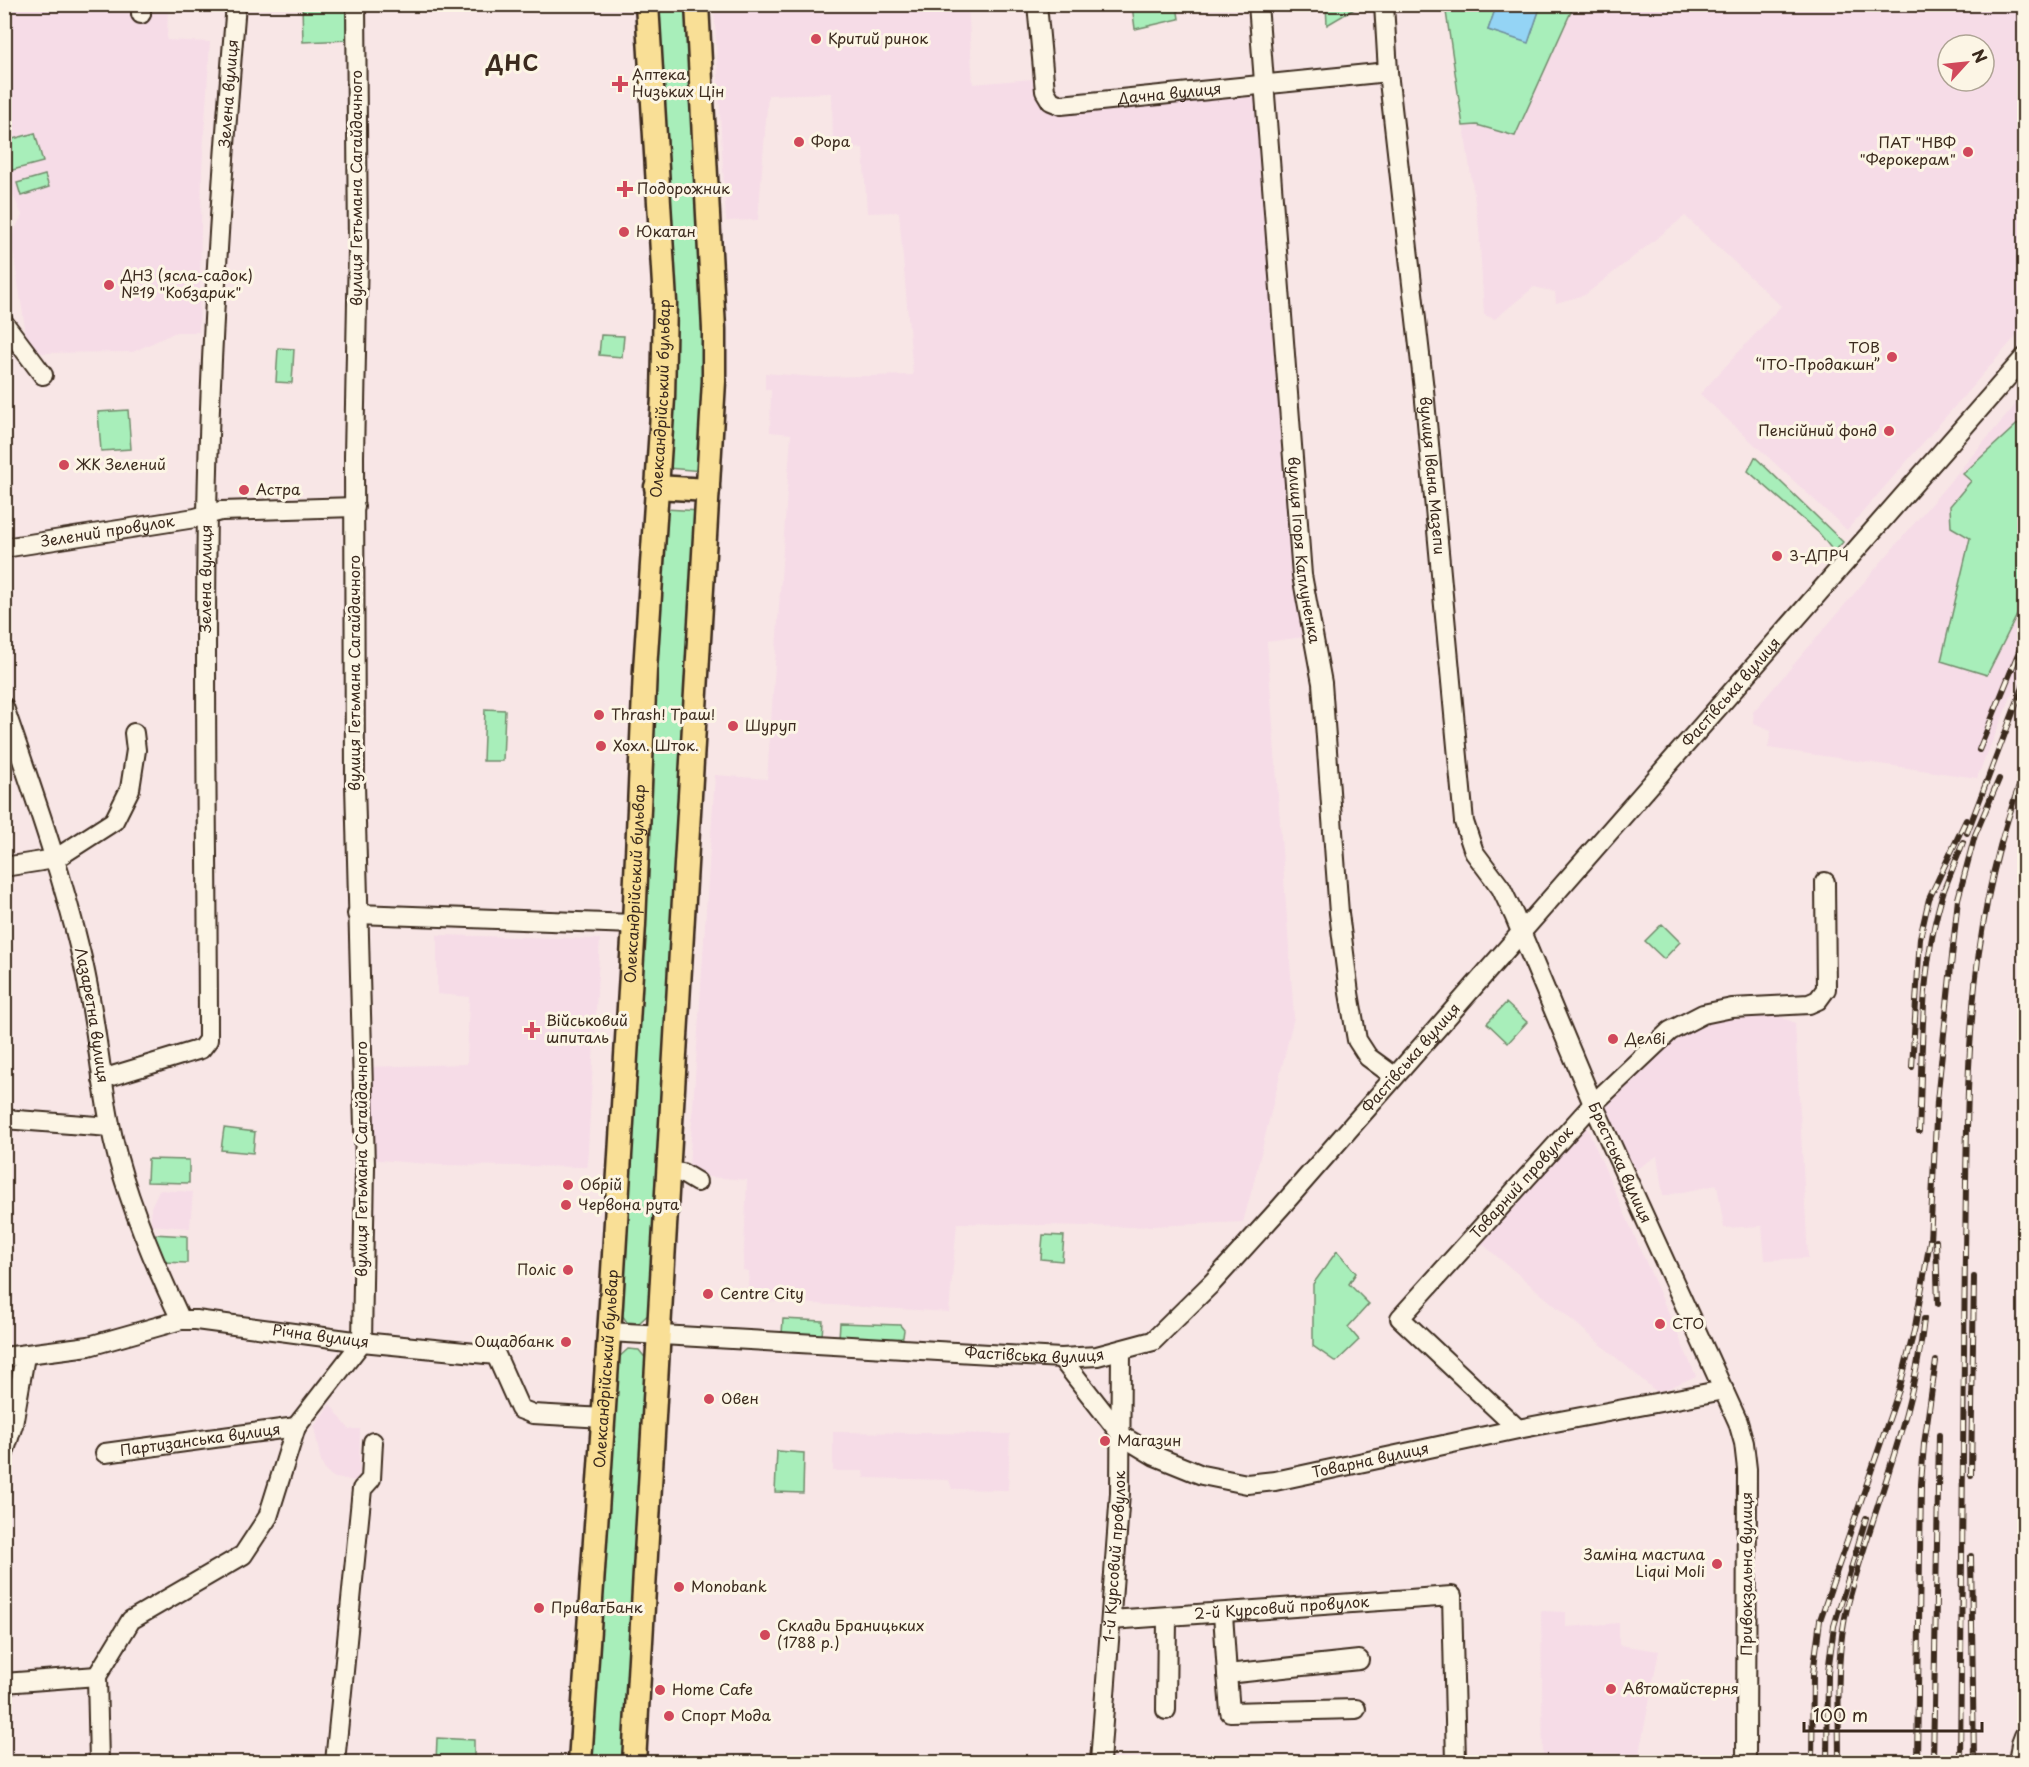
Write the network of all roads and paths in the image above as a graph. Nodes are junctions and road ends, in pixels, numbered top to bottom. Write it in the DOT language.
graph roads {
  1 [pos="236,4"];
  2 [pos="356,4"];
  3 [pos="647,4"];
  4 [pos="697,4"];
  5 [pos="1037,4"];
  6 [pos="1258,4"];
  7 [pos="1384,4"];
  8 [pos="1388,72"];
  9 [pos="1266,86"];
  10 [pos="4,323"];
  11 [pos="2025,358"];
  12 [pos="43,375"];
  13 [pos="656,487"];
  14 [pos="708,490"];
  15 [pos="355,507"];
  16 [pos="207,514"];
  17 [pos="4,548"];
  18 [pos="4,707"];
  19 [pos="134,732"];
  20 [pos="55,860"];
  21 [pos="4,867"];
  22 [pos="1825,882"];
  23 [pos="357,914"];
  24 [pos="634,924"];
  25 [pos="1522,933"];
  26 [pos="1394,1076"];
  27 [pos="102,1079"];
  28 [pos="1593,1104"];
  29 [pos="4,1119"];
  30 [pos="110,1127"];
  31 [pos="667,1172"];
  32 [pos="697,1182"];
  33 [pos="181,1320"];
  34 [pos="609,1332"];
  35 [pos="658,1334"];
  36 [pos="362,1342"];
  37 [pos="1121,1350"];
  38 [pos="25,1356"];
  39 [pos="4,1357"];
  40 [pos="1061,1358"];
  41 [pos="1724,1390"];
  42 [pos="604,1418"];
  43 [pos="296,1427"];
  44 [pos="1518,1429"];
  45 [pos="1122,1436"];
  46 [pos="373,1442"];
  47 [pos="4,1453"];
  48 [pos="105,1453"];
  49 [pos="1222,1614"];
  50 [pos="1167,1618"];
  51 [pos="1111,1620"];
  52 [pos="1359,1659"];
  53 [pos="1227,1674"];
  54 [pos="97,1676"];
  55 [pos="4,1683"];
  56 [pos="1356,1709"];
  57 [pos="1166,1710"];
  58 [pos="2025,1736"];
  59 [pos="99,1762"];
  60 [pos="335,1762"];
  61 [pos="580,1762"];
  62 [pos="634,1762"];
  63 [pos="1100,1762"];
  64 [pos="1456,1762"];
  65 [pos="1746,1762"];
  66 [pos="2018,1762"];
  1 -- 16 [label="street, Зелена вулиця"];
  2 -- 15 [label="street, вулиця Гетьмана Сагайдачного"];
  3 -- 13 [label="main road, Олександрійський бульвар"];
  4 -- 14 [label="main road"];
  5 -- 9 [label="street, Дачна вулиця"];
  6 -- 9 [label="street, вулиця Ігоря Каплуненка"];
  7 -- 8 [label="street, вулиця Івана Мазепи"];
  8 -- 9 [label="street, Дачна вулиця"];
  8 -- 25 [label="street, вулиця Івана Мазепи"];
  9 -- 26 [label="street, вулиця Ігоря Каплуненка"];
  10 -- 12 [label="street"];
  11 -- 25 [label="street, Фастівська вулиця"];
  13 -- 14 [label="main road"];
  13 -- 24 [label="main road, Олександрійський бульвар"];
  14 -- 31 [label="main road"];
  15 -- 16 [label="street, Зелений провулок"];
  15 -- 23 [label="street, вулиця Гетьмана Сагайдачного"];
  16 -- 17 [label="street, Зелений провулок"];
  16 -- 27 [label="street, Зелена вулиця"];
  18 -- 20 [label="street, Лазаретна вулиця"];
  19 -- 20 [label="street"];
  20 -- 21 [label="street"];
  20 -- 27 [label="street, Лазаретна вулиця"];
  22 -- 28 [label="street, Товарний провулок"];
  23 -- 24 [label="street"];
  23 -- 36 [label="street, вулиця Гетьмана Сагайдачного"];
  24 -- 34 [label="main road, Олександрійський бульвар"];
  25 -- 26 [label="street, Фастівська вулиця"];
  25 -- 28 [label="street, Брестська вулиця"];
  26 -- 37 [label="street, Фастівська вулиця"];
  27 -- 30 [label="street, Лазаретна вулиця"];
  28 -- 41 [label="street, Брестська вулиця"];
  28 -- 44 [label="street, Товарний провулок"];
  29 -- 30 [label="street"];
  30 -- 33 [label="street, Лазаретна вулиця"];
  31 -- 32 [label="street"];
  31 -- 35 [label="main road"];
  33 -- 36 [label="street, Річна вулиця"];
  33 -- 38 [label="street, Річна вулиця"];
  34 -- 35 [label="street, Фастівська вулиця"];
  34 -- 42 [label="main road, Олександрійський бульвар"];
  35 -- 40 [label="street, Фастівська вулиця"];
  35 -- 62 [label="main road"];
  36 -- 42 [label="street, Річна вулиця"];
  36 -- 43 [label="street, Партизанська вулиця"];
  37 -- 40 [label="street, Фастівська вулиця"];
  37 -- 45 [label="street, 1-й Курсовий провулок"];
  38 -- 39 [label="street, Річна вулиця"];
  38 -- 47 [label="street"];
  40 -- 45 [label="street, Товарна вулиця"];
  41 -- 44 [label="street, Товарна вулиця"];
  41 -- 65 [label="street, Привокзальна вулиця"];
  42 -- 61 [label="main road, Олександрійський бульвар"];
  43 -- 48 [label="street, Партизанська вулиця"];
  43 -- 54 [label="street, Партизанська вулиця"];
  44 -- 45 [label="street, Товарна вулиця"];
  45 -- 51 [label="street, 1-й Курсовий провулок"];
  46 -- 60 [label="street"];
  49 -- 50 [label="street, 2-й Курсовий провулок"];
  49 -- 53 [label="street"];
  49 -- 64 [label="street, 2-й Курсовий провулок"];
  50 -- 51 [label="street, 2-й Курсовий провулок"];
  50 -- 57 [label="street"];
  51 -- 63 [label="street, 1-й Курсовий провулок"];
  52 -- 53 [label="street"];
  53 -- 56 [label="street"];
  54 -- 55 [label="street"];
  54 -- 59 [label="street"];
  58 -- 66 [label="street"];
}
